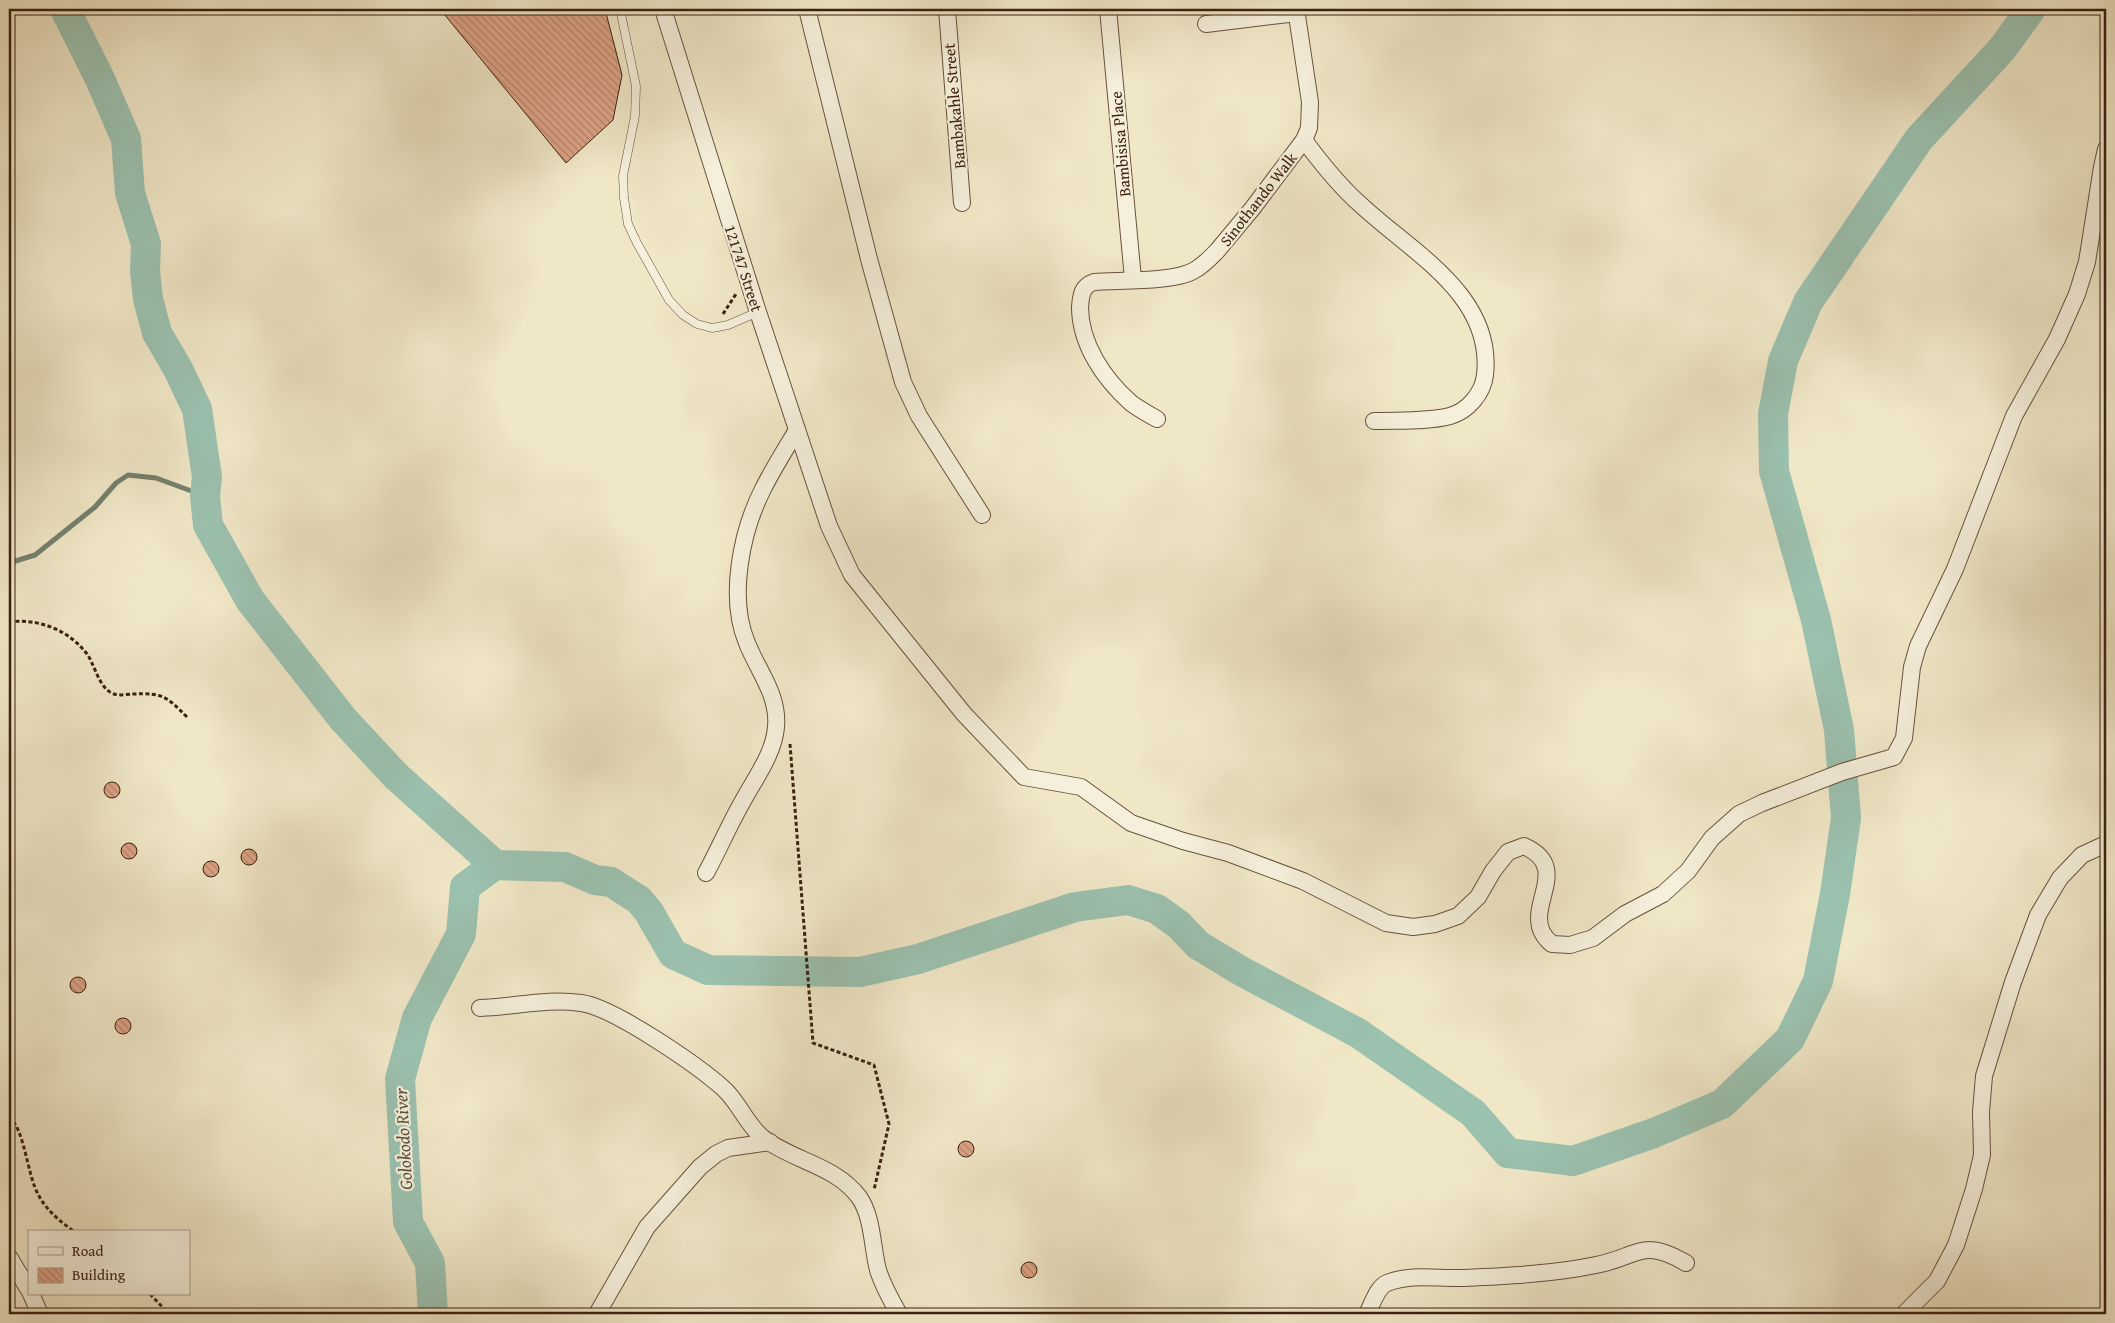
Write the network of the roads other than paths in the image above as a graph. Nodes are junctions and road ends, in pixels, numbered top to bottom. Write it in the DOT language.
graph roads {
  1 [pos="620,9"];
  2 [pos="662,9"];
  3 [pos="807,9"];
  4 [pos="947,9"];
  5 [pos="1108,9"];
  6 [pos="1296,11"];
  7 [pos="1206,24"];
  8 [pos="1304,140"];
  9 [pos="2106,149"];
  10 [pos="962,202"];
  11 [pos="1133,279"];
  12 [pos="758,312"];
  13 [pos="1157,420"];
  14 [pos="1374,421"];
  15 [pos="797,430"];
  16 [pos="982,515"];
  17 [pos="2106,844"];
  18 [pos="706,873"];
  19 [pos="480,1008"];
  20 [pos="770,1142"];
  21 [pos="9,1257"];
  22 [pos="1686,1263"];
  23 [pos="28,1288"];
  24 [pos="32,1296"];
  25 [pos="40,1314"];
  26 [pos="597,1314"];
  27 [pos="899,1314"];
  28 [pos="1367,1314"];
  29 [pos="1904,1314"];
  1 -- 12 [label="lane"];
  2 -- 12 [label="street, 121747 Street"];
  3 -- 16 [label="street"];
  4 -- 10 [label="street, Bambakahle Street"];
  5 -- 11 [label="street, Bambisisa Place"];
  6 -- 7 [label="street, Sinothando Walk"];
  6 -- 8 [label="street, Sinothando Walk"];
  8 -- 11 [label="street, Sinothando Walk"];
  8 -- 14 [label="street"];
  9 -- 15 [label="street, 121747 Street"];
  11 -- 13 [label="street, Sinothando Walk"];
  12 -- 15 [label="street, 121747 Street"];
  15 -- 18 [label="street"];
  17 -- 29 [label="street"];
  19 -- 20 [label="street"];
  20 -- 26 [label="street"];
  20 -- 27 [label="street"];
  21 -- 23 [label="street"];
  22 -- 28 [label="street"];
  24 -- 25 [label="street"];
}
